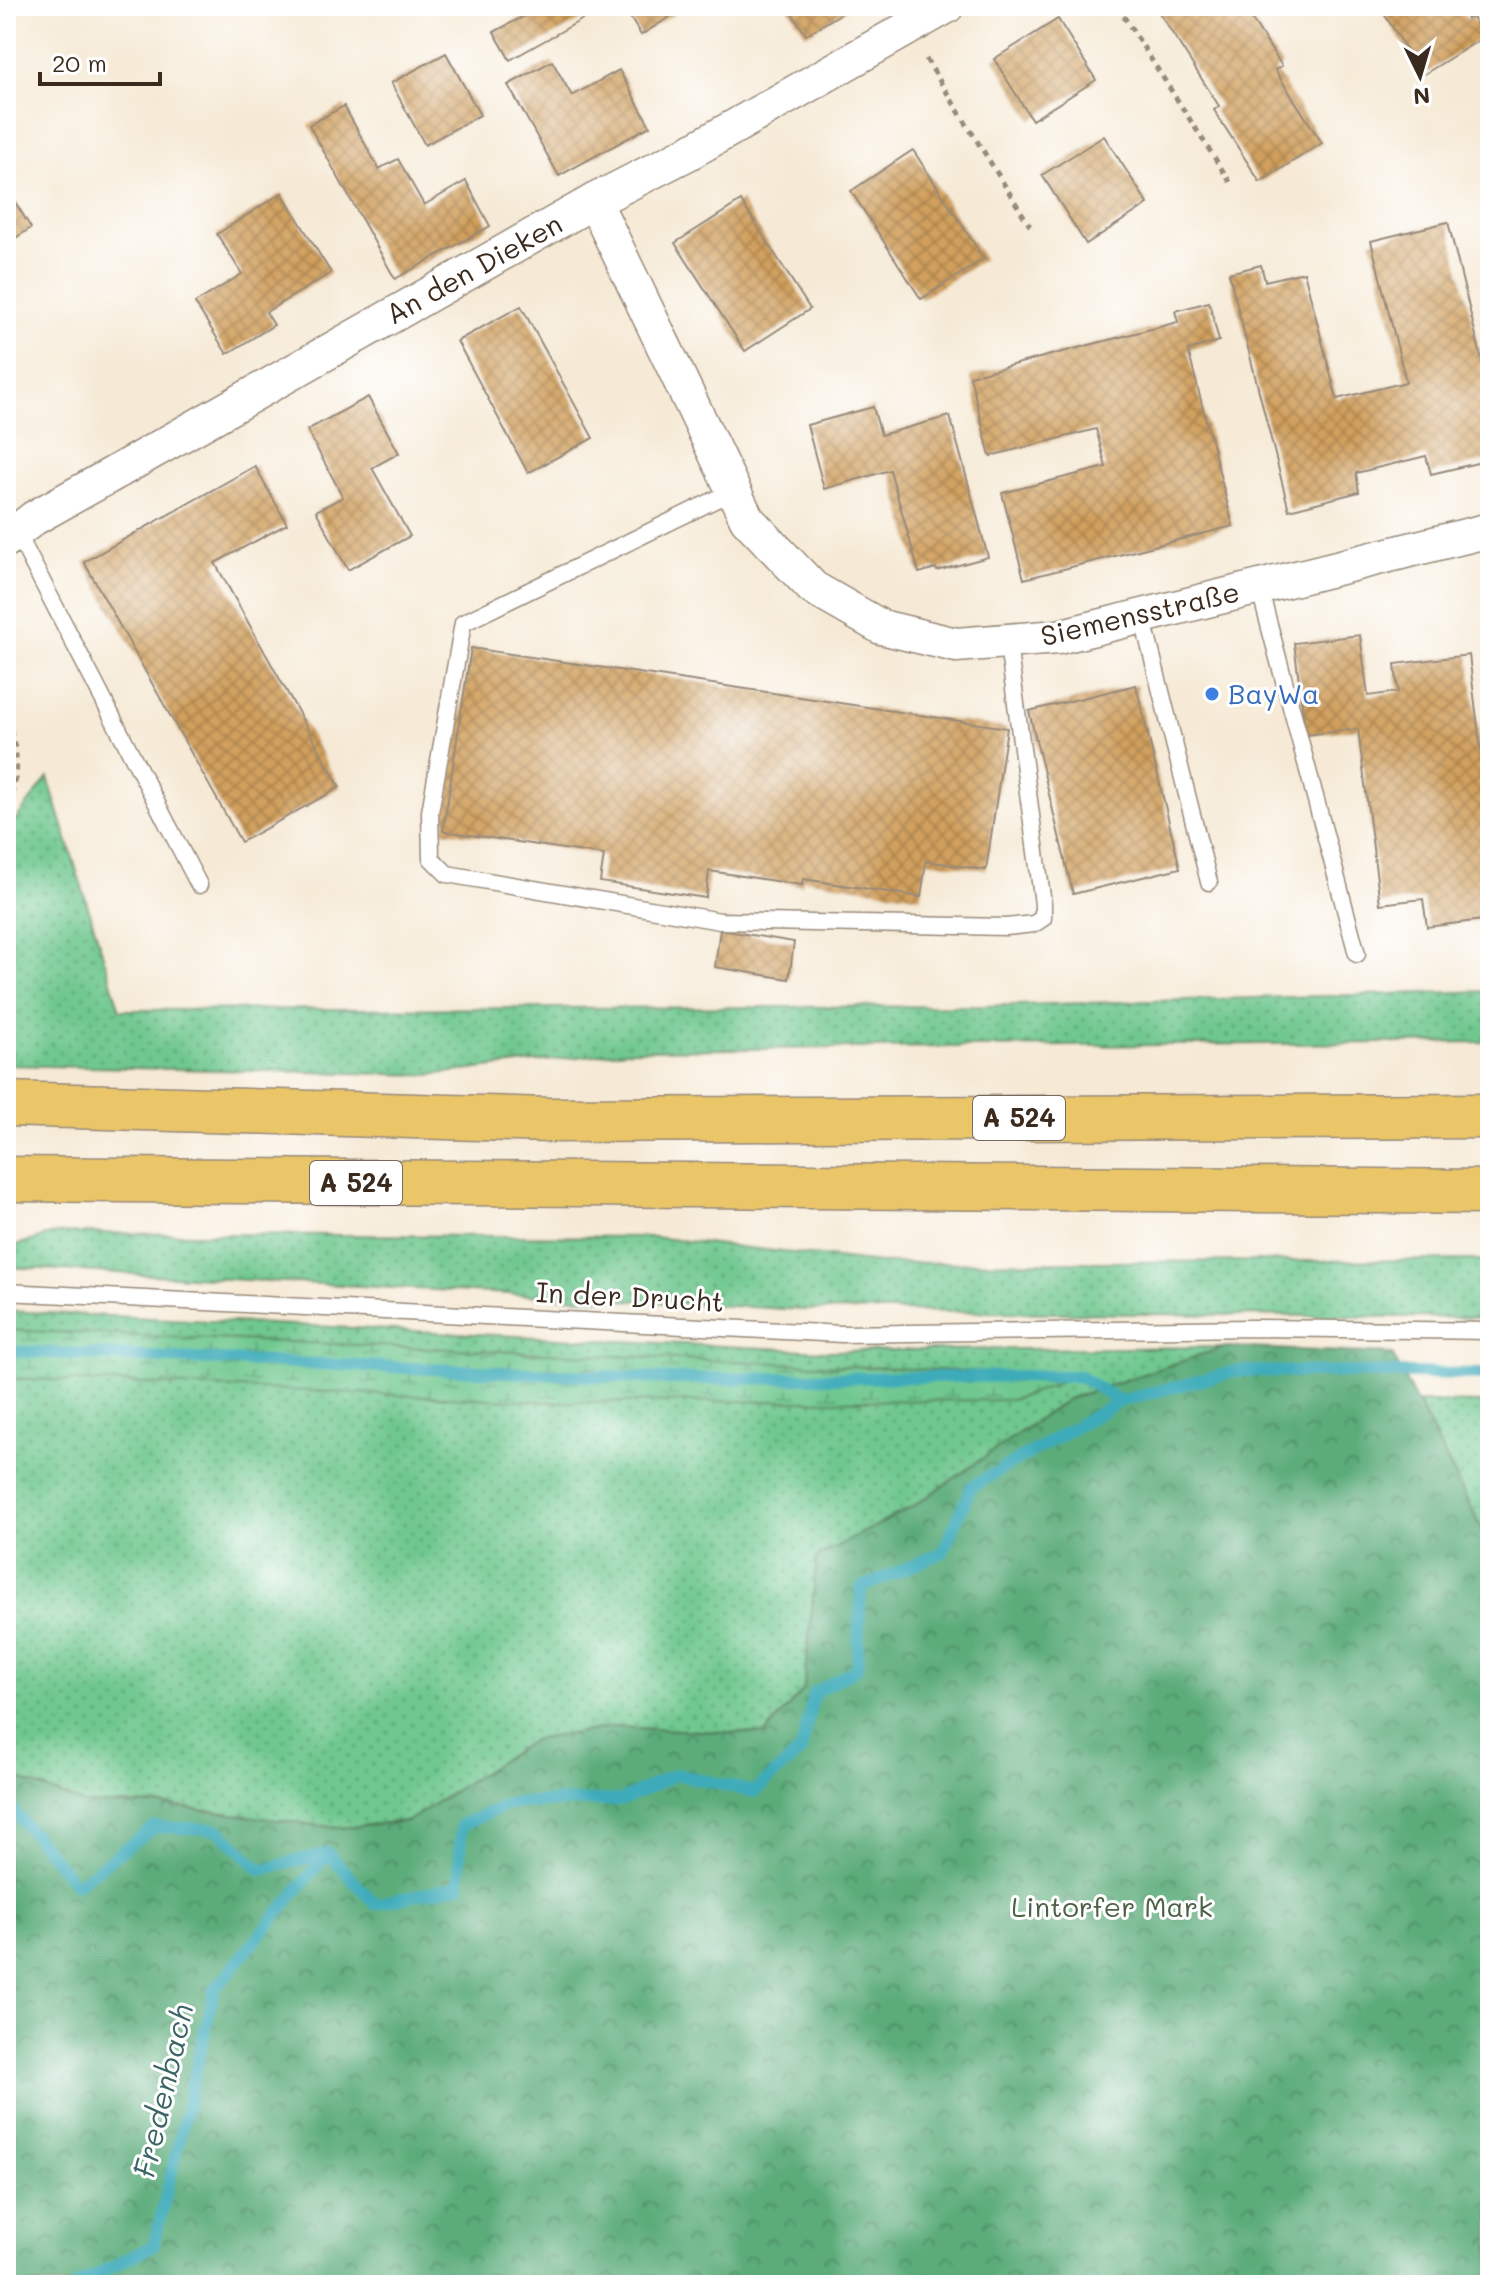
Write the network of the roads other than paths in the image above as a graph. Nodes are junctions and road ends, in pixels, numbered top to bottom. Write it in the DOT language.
graph roads {
  1 [pos="947,6"];
  2 [pos="594,201"];
  3 [pos="733,491"];
  4 [pos="1490,530"];
  5 [pos="11,536"];
  6 [pos="1259,587"];
  7 [pos="1142,616"];
  8 [pos="1007,638"];
  9 [pos="1209,882"];
  10 [pos="199,885"];
  11 [pos="1357,954"];
  12 [pos="6,1104"];
  13 [pos="1490,1116"];
  14 [pos="6,1179"];
  15 [pos="1490,1192"];
  16 [pos="6,1292"];
  17 [pos="1490,1331"];
  1 -- 2 [label="street, An den Dieken"];
  2 -- 3 [label="street, Siemensstraße"];
  2 -- 5 [label="street, An den Dieken"];
  3 -- 8 [label="street, Siemensstraße"];
  3 -- 8 [label="lane"];
  4 -- 6 [label="street, Siemensstraße"];
  5 -- 10 [label="lane"];
  6 -- 7 [label="street, Siemensstraße"];
  6 -- 11 [label="lane"];
  7 -- 8 [label="street, Siemensstraße"];
  7 -- 9 [label="lane"];
  12 -- 13 [label="highway, A 524"];
  14 -- 15 [label="highway, A 524"];
  16 -- 17 [label="lane, In der Drucht"];
}
